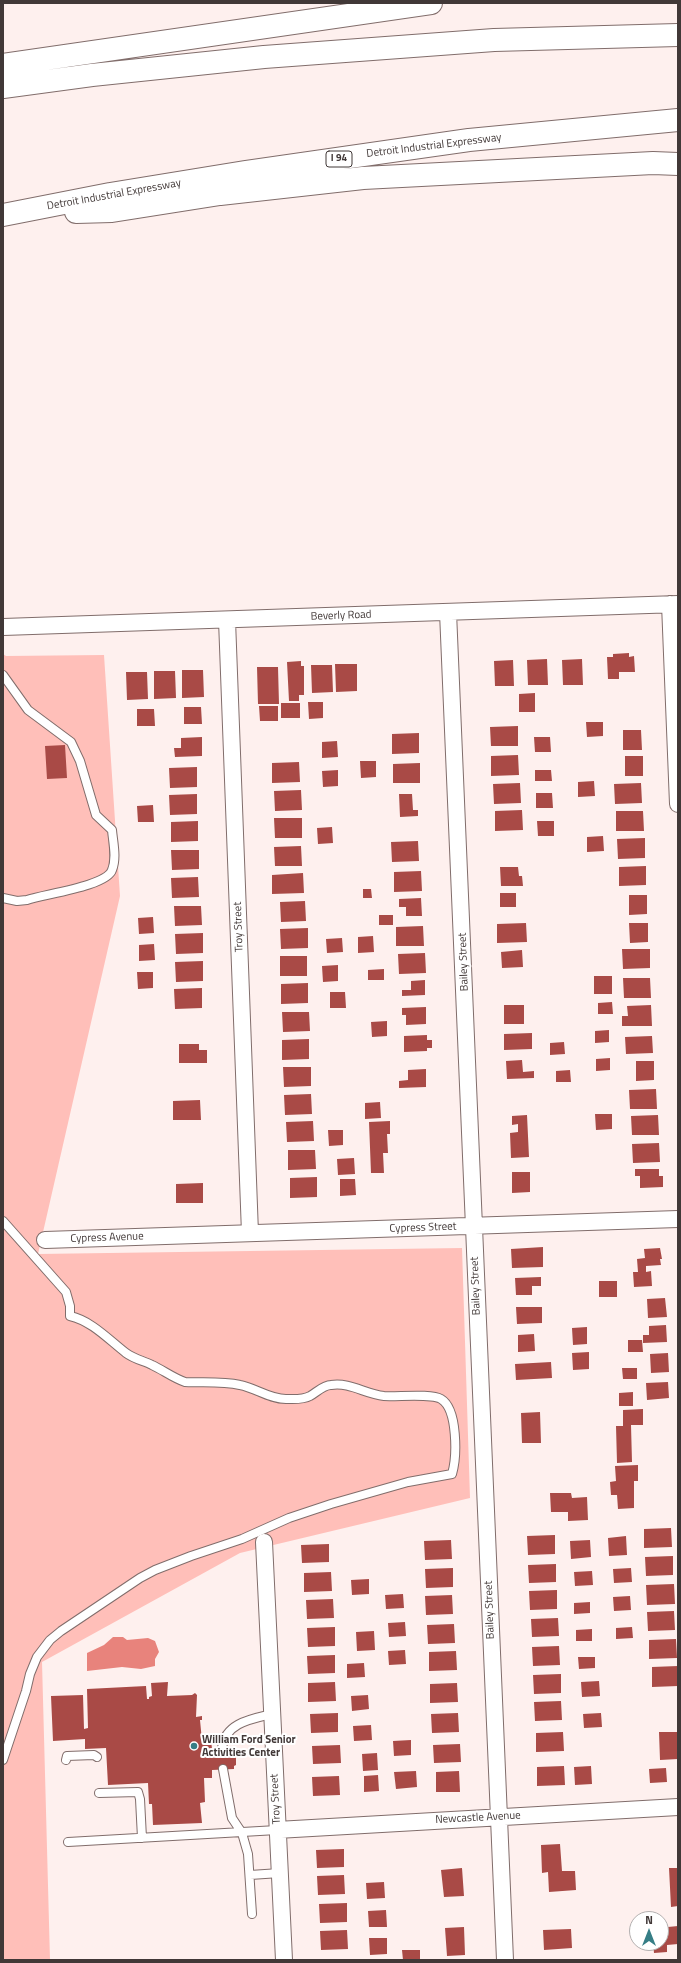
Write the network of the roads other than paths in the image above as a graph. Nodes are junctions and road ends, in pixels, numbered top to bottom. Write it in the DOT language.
graph roads {
  1 [pos="431,3"];
  2 [pos="678,35"];
  3 [pos="3,65"];
  4 [pos="3,87"];
  5 [pos="678,120"];
  6 [pos="678,164"];
  7 [pos="3,215"];
  8 [pos="674,604"];
  9 [pos="448,612"];
  10 [pos="227,620"];
  11 [pos="3,627"];
  12 [pos="3,675"];
  13 [pos="678,804"];
  14 [pos="3,898"];
  15 [pos="678,1219"];
  16 [pos="3,1222"];
  17 [pos="474,1226"];
  18 [pos="250,1233"];
  19 [pos="168,1236"];
  20 [pos="45,1240"];
  21 [pos="264,1542"];
  22 [pos="272,1714"];
  23 [pos="222,1748"];
  24 [pos="97,1757"];
  25 [pos="3,1760"];
  26 [pos="66,1760"];
  27 [pos="223,1769"];
  28 [pos="99,1793"];
  29 [pos="678,1807"];
  30 [pos="499,1817"];
  31 [pos="277,1830"];
  32 [pos="242,1833"];
  33 [pos="142,1838"];
  34 [pos="68,1842"];
  35 [pos="280,1873"];
  36 [pos="250,1875"];
  37 [pos="252,1914"];
  38 [pos="284,1960"];
  39 [pos="506,1960"];
  1 -- 3 [label="highway"];
  2 -- 4 [label="highway"];
  5 -- 7 [label="highway, Detroit Industrial Expressway / I 94"];
  6 -- 7 [label="highway"];
  8 -- 9 [label="street, Beverly Road"];
  8 -- 13 [label="street"];
  9 -- 10 [label="street, Beverly Road"];
  9 -- 17 [label="street, Bailey Street"];
  10 -- 11 [label="street, Beverly Road"];
  10 -- 18 [label="street, Troy Street"];
  12 -- 14 [label="lane"];
  15 -- 17 [label="street, Cypress Street"];
  16 -- 25 [label="lane"];
  17 -- 18 [label="street, Cypress Street"];
  17 -- 30 [label="street, Bailey Street"];
  18 -- 19 [label="street, Cypress Street"];
  19 -- 20 [label="street, Cypress Avenue"];
  21 -- 22 [label="street, Troy Street"];
  22 -- 23 [label="lane"];
  22 -- 31 [label="street, Troy Street"];
  24 -- 26 [label="lane"];
  27 -- 32 [label="lane"];
  28 -- 33 [label="lane"];
  29 -- 30 [label="street, Newcastle Avenue"];
  30 -- 31 [label="street, Newcastle Avenue"];
  30 -- 39 [label="street, Bailey Street"];
  31 -- 32 [label="lane"];
  31 -- 35 [label="street, Troy Street"];
  32 -- 33 [label="lane"];
  32 -- 36 [label="lane"];
  33 -- 34 [label="lane"];
  35 -- 36 [label="lane"];
  35 -- 38 [label="street, Troy Street"];
  36 -- 37 [label="lane"];
}
